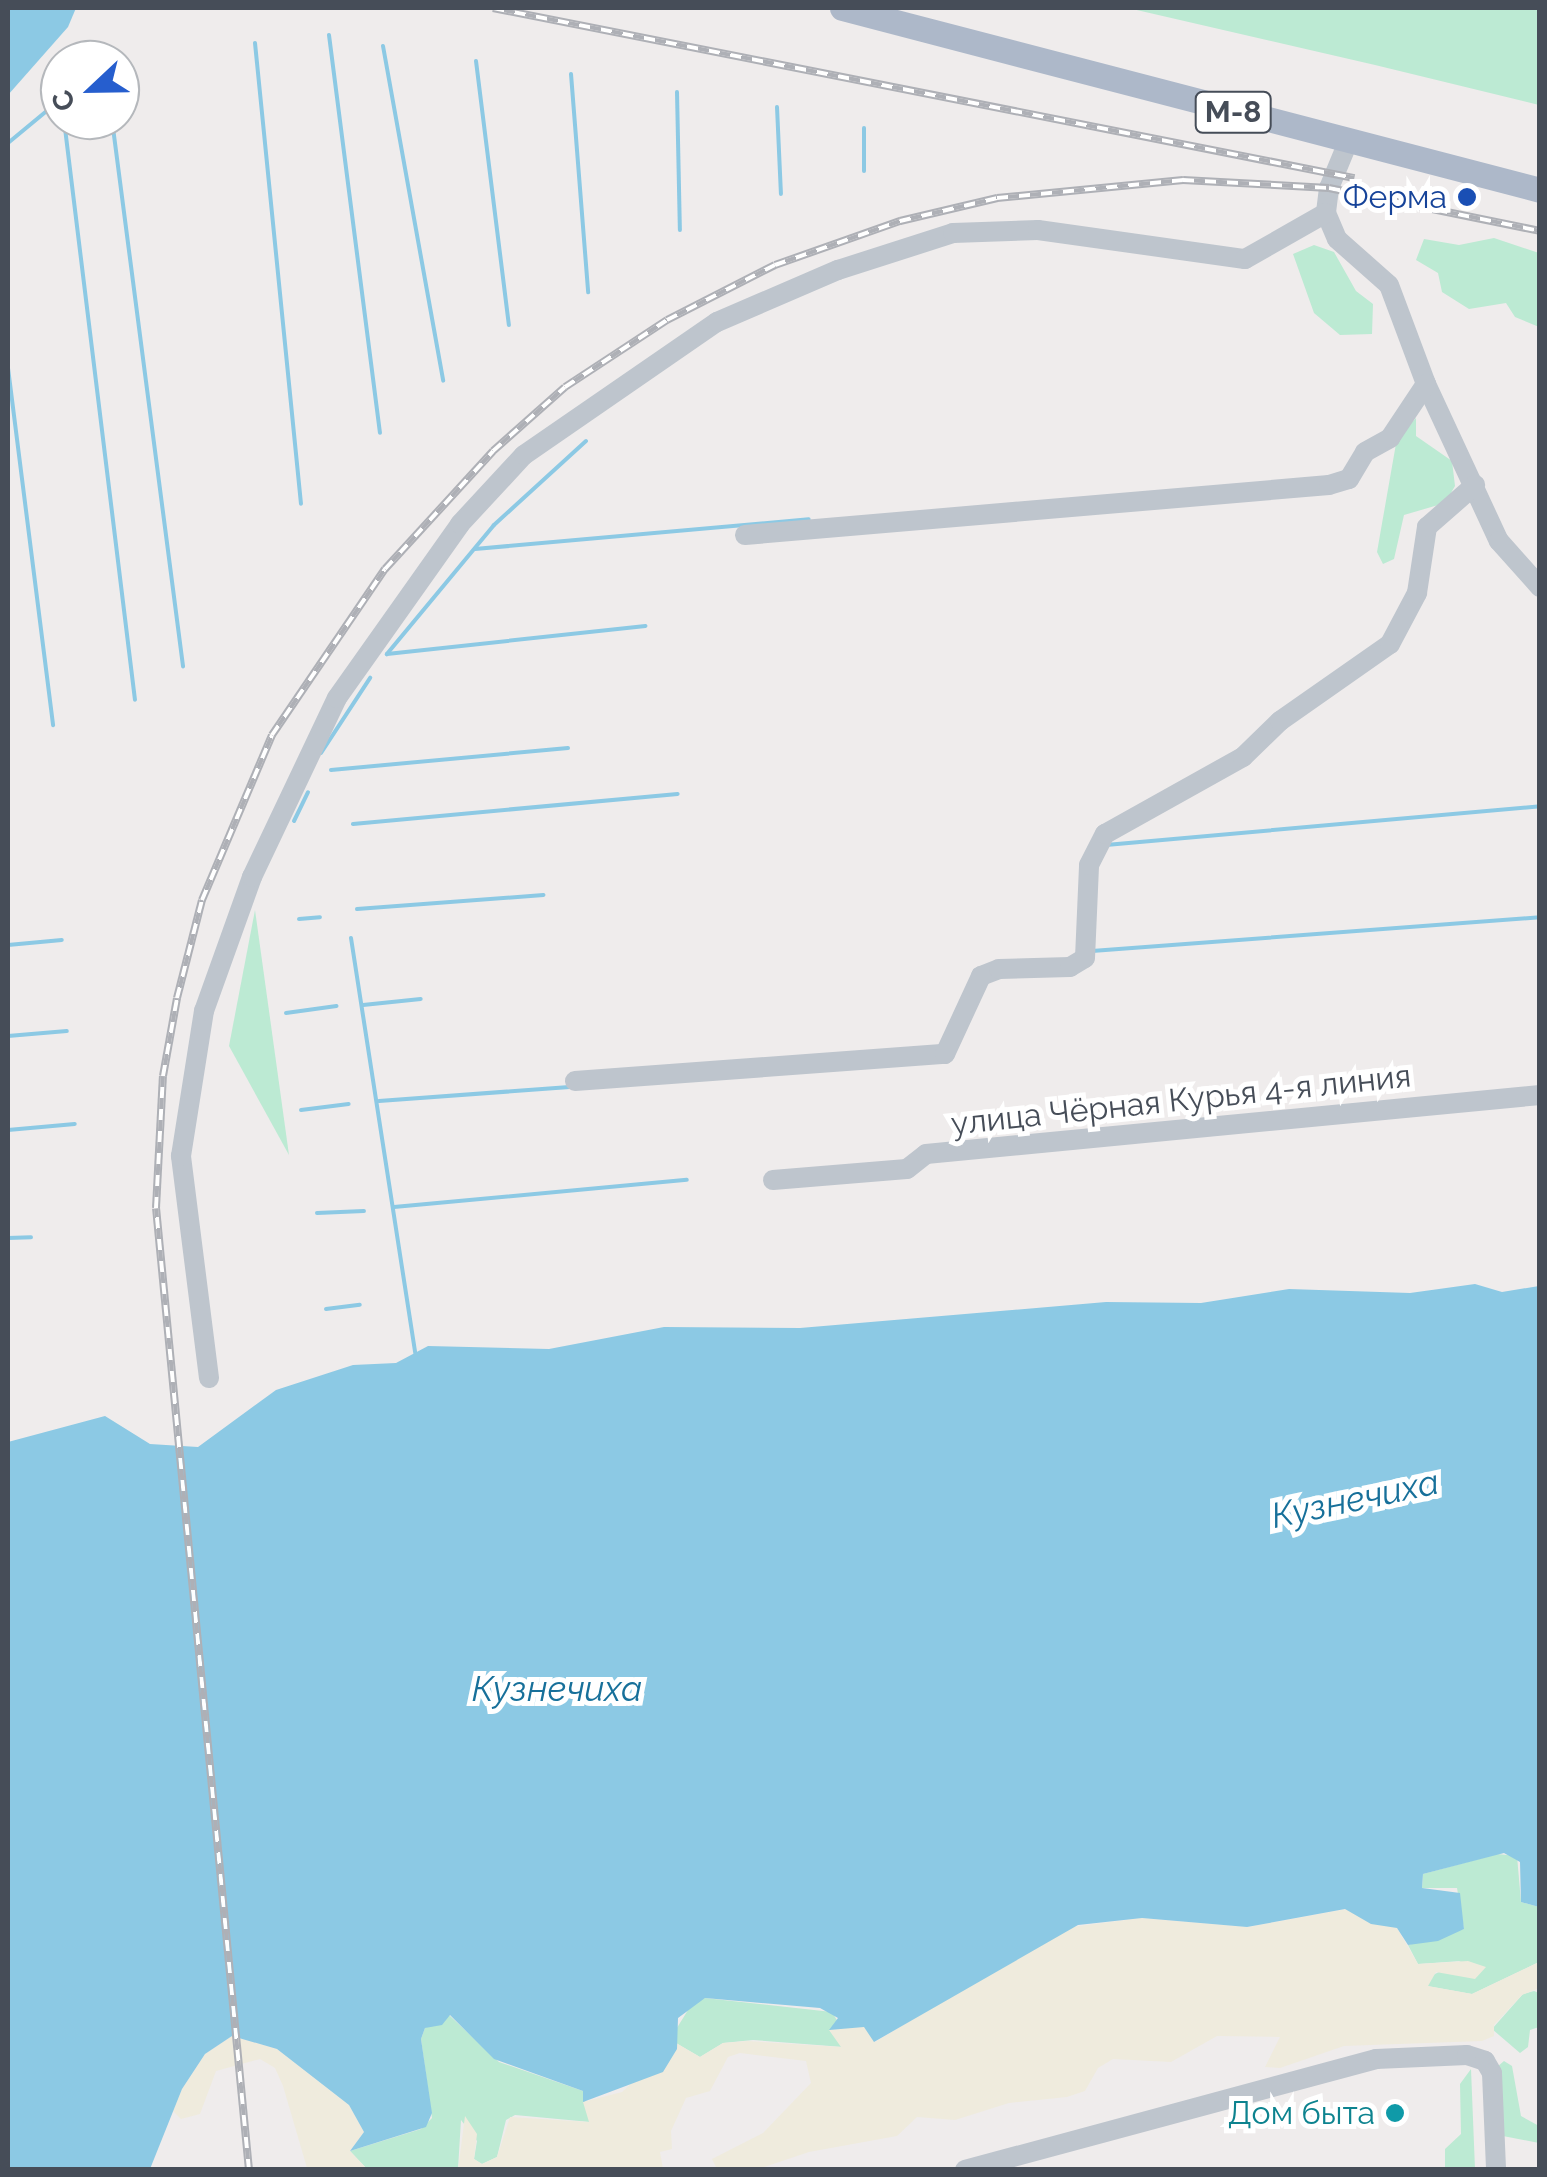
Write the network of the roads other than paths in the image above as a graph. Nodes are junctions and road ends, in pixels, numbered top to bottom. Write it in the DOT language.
graph roads {
  1 [pos="842,8"];
  2 [pos="1348,142"];
  3 [pos="1540,190"];
  4 [pos="1326,212"];
  5 [pos="1426,384"];
  6 [pos="1475,486"];
  7 [pos="745,535"];
  8 [pos="1540,588"];
  9 [pos="575,1081"];
  10 [pos="1540,1095"];
  11 [pos="773,1180"];
  12 [pos="209,1378"];
  13 [pos="965,2170"];
  14 [pos="1496,2170"];
  1 -- 2 [label="main road, М-8"];
  2 -- 3 [label="main road, М-8"];
  2 -- 4 [label="street"];
  4 -- 5 [label="street"];
  4 -- 12 [label="street"];
  5 -- 6 [label="street"];
  5 -- 7 [label="street"];
  6 -- 8 [label="street"];
  6 -- 9 [label="street"];
  10 -- 11 [label="street, улица Чёрная Курья 4-я линия"];
  13 -- 14 [label="street"];
}
